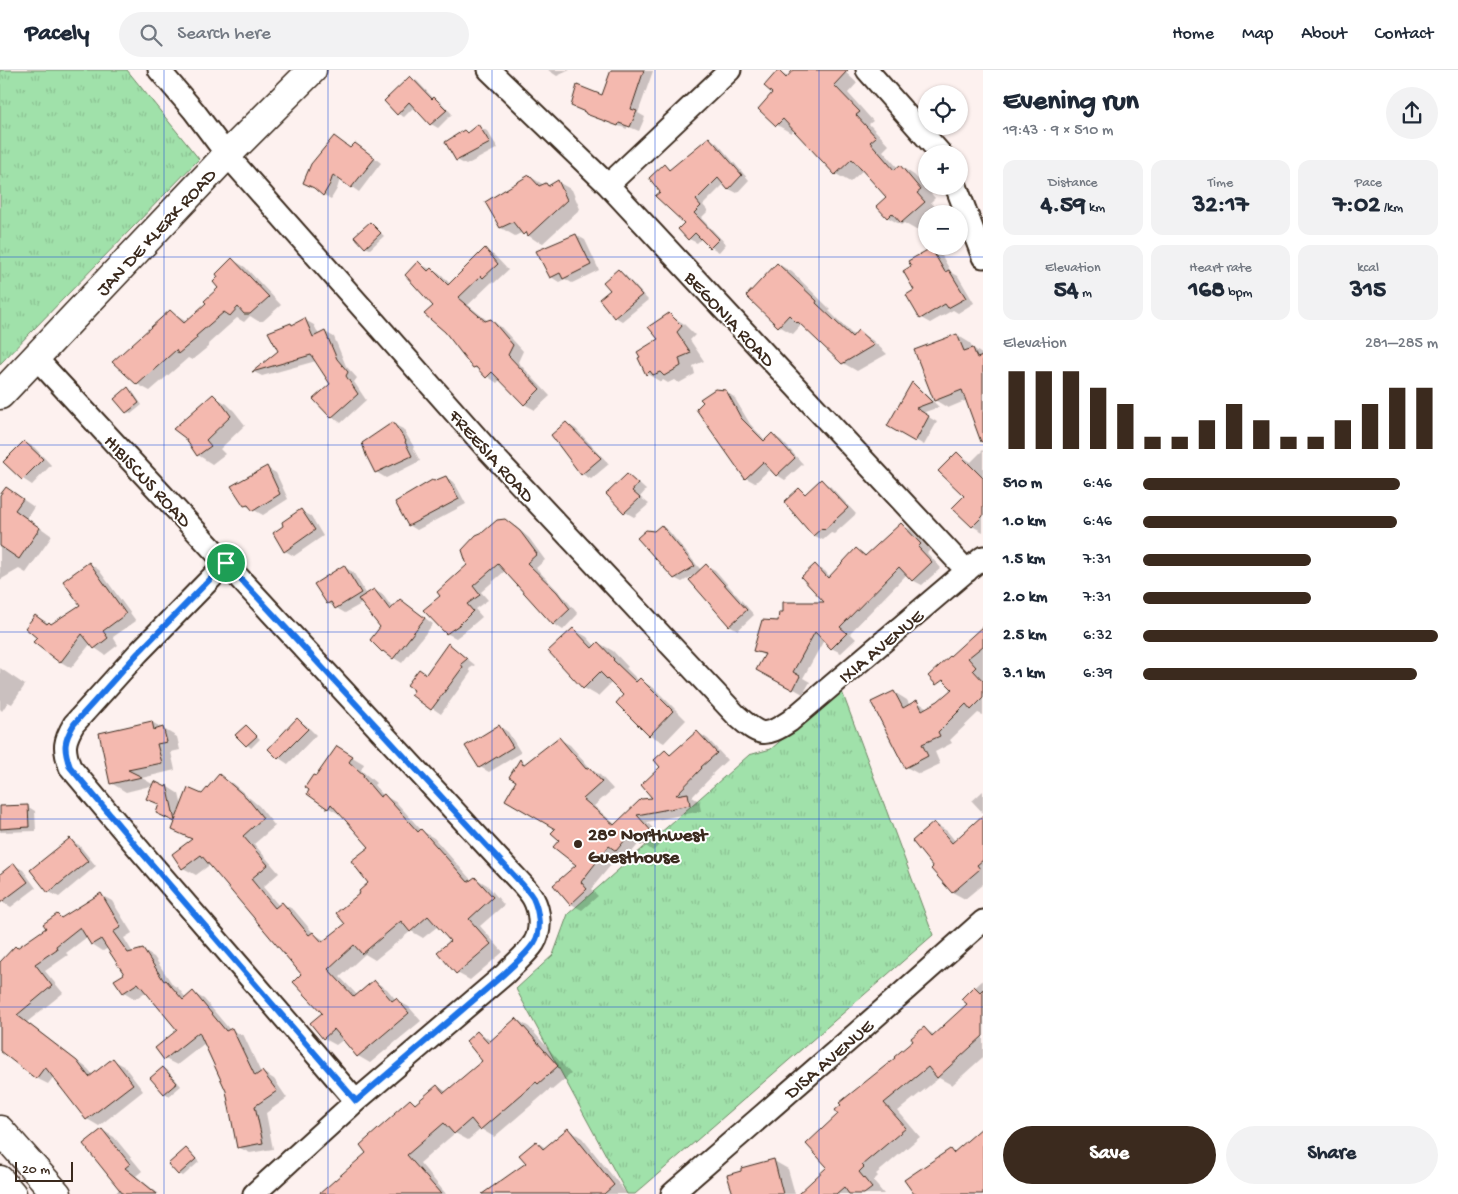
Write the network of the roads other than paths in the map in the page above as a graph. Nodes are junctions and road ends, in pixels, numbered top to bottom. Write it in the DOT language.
graph roads {
  1 [pos="160,70"];
  2 [pos="312,70"];
  3 [pos="489,70"];
  4 [pos="730,70"];
  5 [pos="867,70"];
  6 [pos="933,145"];
  7 [pos="227,155"];
  8 [pos="608,185"];
  9 [pos="959,195"];
  10 [pos="983,257"];
  11 [pos="36,358"];
  12 [pos="0,395"];
  13 [pos="226,563"];
  14 [pos="975,564"];
  15 [pos="774,731"];
  16 [pos="983,921"];
  17 [pos="356,1101"];
  18 [pos="0,1130"];
  19 [pos="0,1180"];
  20 [pos="12,1194"];
  21 [pos="57,1194"];
  22 [pos="254,1194"];
  23 [pos="672,1194"];
  1 -- 7 [label="street, FREESIA ROAD"];
  2 -- 7 [label="street, JAN DE KLERK ROAD"];
  3 -- 8 [label="street, BEGONIA ROAD"];
  4 -- 8 [label="street"];
  5 -- 6 [label="street"];
  7 -- 11 [label="street, JAN DE KLERK ROAD"];
  7 -- 15 [label="street, FREESIA ROAD"];
  8 -- 14 [label="street, BEGONIA ROAD"];
  9 -- 10 [label="street"];
  11 -- 12 [label="street, JAN DE KLERK ROAD"];
  11 -- 13 [label="street, HIBISCUS ROAD"];
  13 -- 17 [label="street"];
  13 -- 17 [label="street, HIBISCUS ROAD"];
  14 -- 15 [label="street, IXIA AVENUE"];
  16 -- 23 [label="street, DISA AVENUE"];
  17 -- 22 [label="street"];
  18 -- 21 [label="street"];
  19 -- 20 [label="street"];
}
